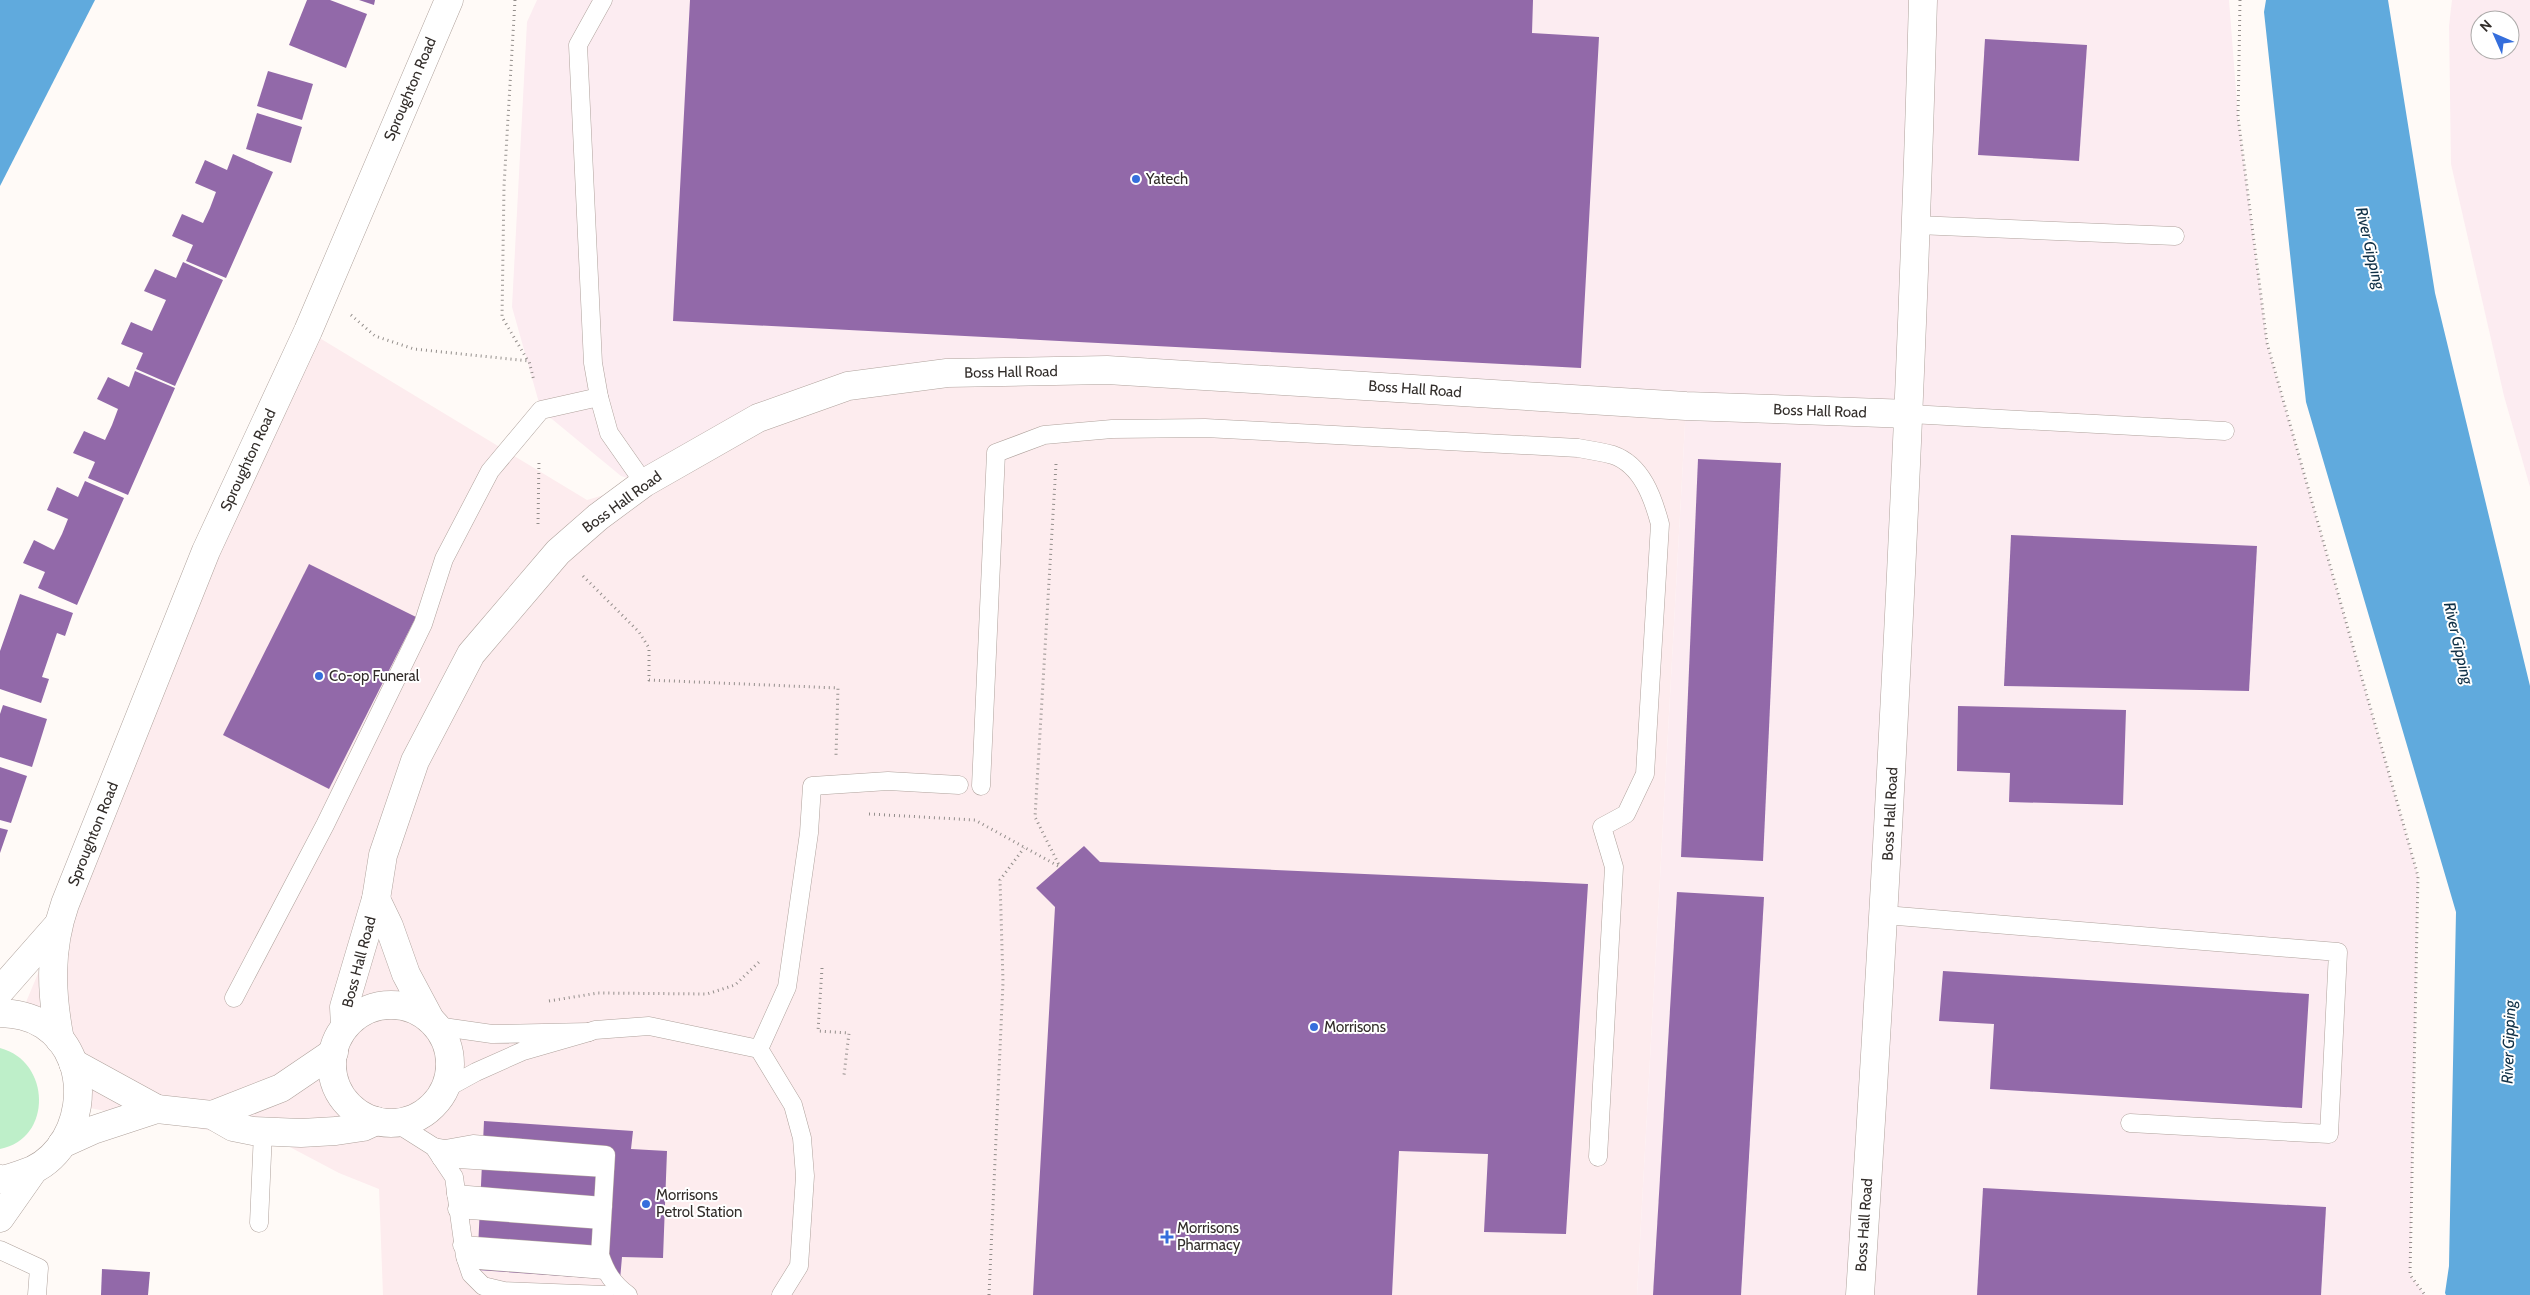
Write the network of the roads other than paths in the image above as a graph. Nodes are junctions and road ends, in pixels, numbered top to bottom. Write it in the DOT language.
graph roads {
  1 [pos="449,0"];
  2 [pos="603,0"];
  3 [pos="1923,0"];
  4 [pos="1917,225"];
  5 [pos="2176,236"];
  6 [pos="599,398"];
  7 [pos="1910,414"];
  8 [pos="2225,431"];
  9 [pos="644,483"];
  10 [pos="959,785"];
  11 [pos="981,786"];
  12 [pos="376,899"];
  13 [pos="1885,915"];
  14 [pos="58,925"];
  15 [pos="0,991"];
  16 [pos="234,998"];
  17 [pos="0,1013"];
  18 [pos="433,1022"];
  19 [pos="345,1026"];
  20 [pos="589,1032"];
  21 [pos="759,1049"];
  22 [pos="67,1052"];
  23 [pos="334,1052"];
  24 [pos="444,1089"];
  25 [pos="158,1110"];
  26 [pos="212,1115"];
  27 [pos="386,1122"];
  28 [pos="2130,1122"];
  29 [pos="263,1132"];
  30 [pos="62,1144"];
  31 [pos="437,1153"];
  32 [pos="1598,1157"];
  33 [pos="33,1171"];
  34 [pos="0,1179"];
  35 [pos="457,1202"];
  36 [pos="602,1213"];
  37 [pos="0,1218"];
  38 [pos="259,1223"];
  39 [pos="0,1250"];
  40 [pos="466,1259"];
  41 [pos="602,1262"];
  42 [pos="799,1266"];
  43 [pos="37,1295"];
  44 [pos="474,1295"];
  45 [pos="605,1295"];
  46 [pos="628,1295"];
  47 [pos="781,1295"];
  48 [pos="798,1295"];
  49 [pos="1860,1295"];
  1 -- 14 [label="street, Sproughton Road"];
  2 -- 6 [label="lane"];
  3 -- 4 [label="street, Boss Hall Road"];
  4 -- 5 [label="lane"];
  4 -- 7 [label="street, Boss Hall Road"];
  6 -- 9 [label="lane"];
  6 -- 16 [label="lane"];
  7 -- 8 [label="lane, Boss Hall Road"];
  7 -- 9 [label="street, Boss Hall Road"];
  7 -- 13 [label="street, Boss Hall Road"];
  9 -- 12 [label="street, Boss Hall Road"];
  10 -- 21 [label="lane"];
  11 -- 32 [label="lane"];
  12 -- 18 [label="street, Boss Hall Road"];
  12 -- 19 [label="street, Boss Hall Road"];
  13 -- 28 [label="lane"];
  13 -- 49 [label="street, Boss Hall Road"];
  14 -- 15 [label="street, Sproughton Road"];
  14 -- 22 [label="street, Sproughton Road"];
  17 -- 22 [label="street"];
  18 -- 19 [label="street"];
  18 -- 20 [label="lane"];
  18 -- 24 [label="street"];
  19 -- 23 [label="street"];
  20 -- 21 [label="lane"];
  20 -- 24 [label="lane"];
  21 -- 42 [label="lane"];
  22 -- 25 [label="street"];
  22 -- 30 [label="street, Sproughton Road"];
  23 -- 26 [label="street"];
  23 -- 27 [label="street"];
  24 -- 27 [label="street"];
  25 -- 26 [label="street"];
  25 -- 30 [label="street"];
  26 -- 29 [label="street"];
  27 -- 29 [label="street"];
  27 -- 31 [label="lane"];
  29 -- 38 [label="lane"];
  30 -- 33 [label="street, Sproughton Road"];
  31 -- 35 [label="lane"];
  31 -- 36 [label="lane"];
  33 -- 34 [label="street, Sproughton Road"];
  33 -- 37 [label="street, Sproughton Road"];
  35 -- 36 [label="lane"];
  35 -- 40 [label="lane"];
  36 -- 41 [label="lane"];
  39 -- 43 [label="lane"];
  40 -- 41 [label="lane"];
  40 -- 44 [label="lane"];
  40 -- 45 [label="lane"];
  41 -- 46 [label="lane"];
  42 -- 47 [label="lane"];
  42 -- 48 [label="lane"];
}
